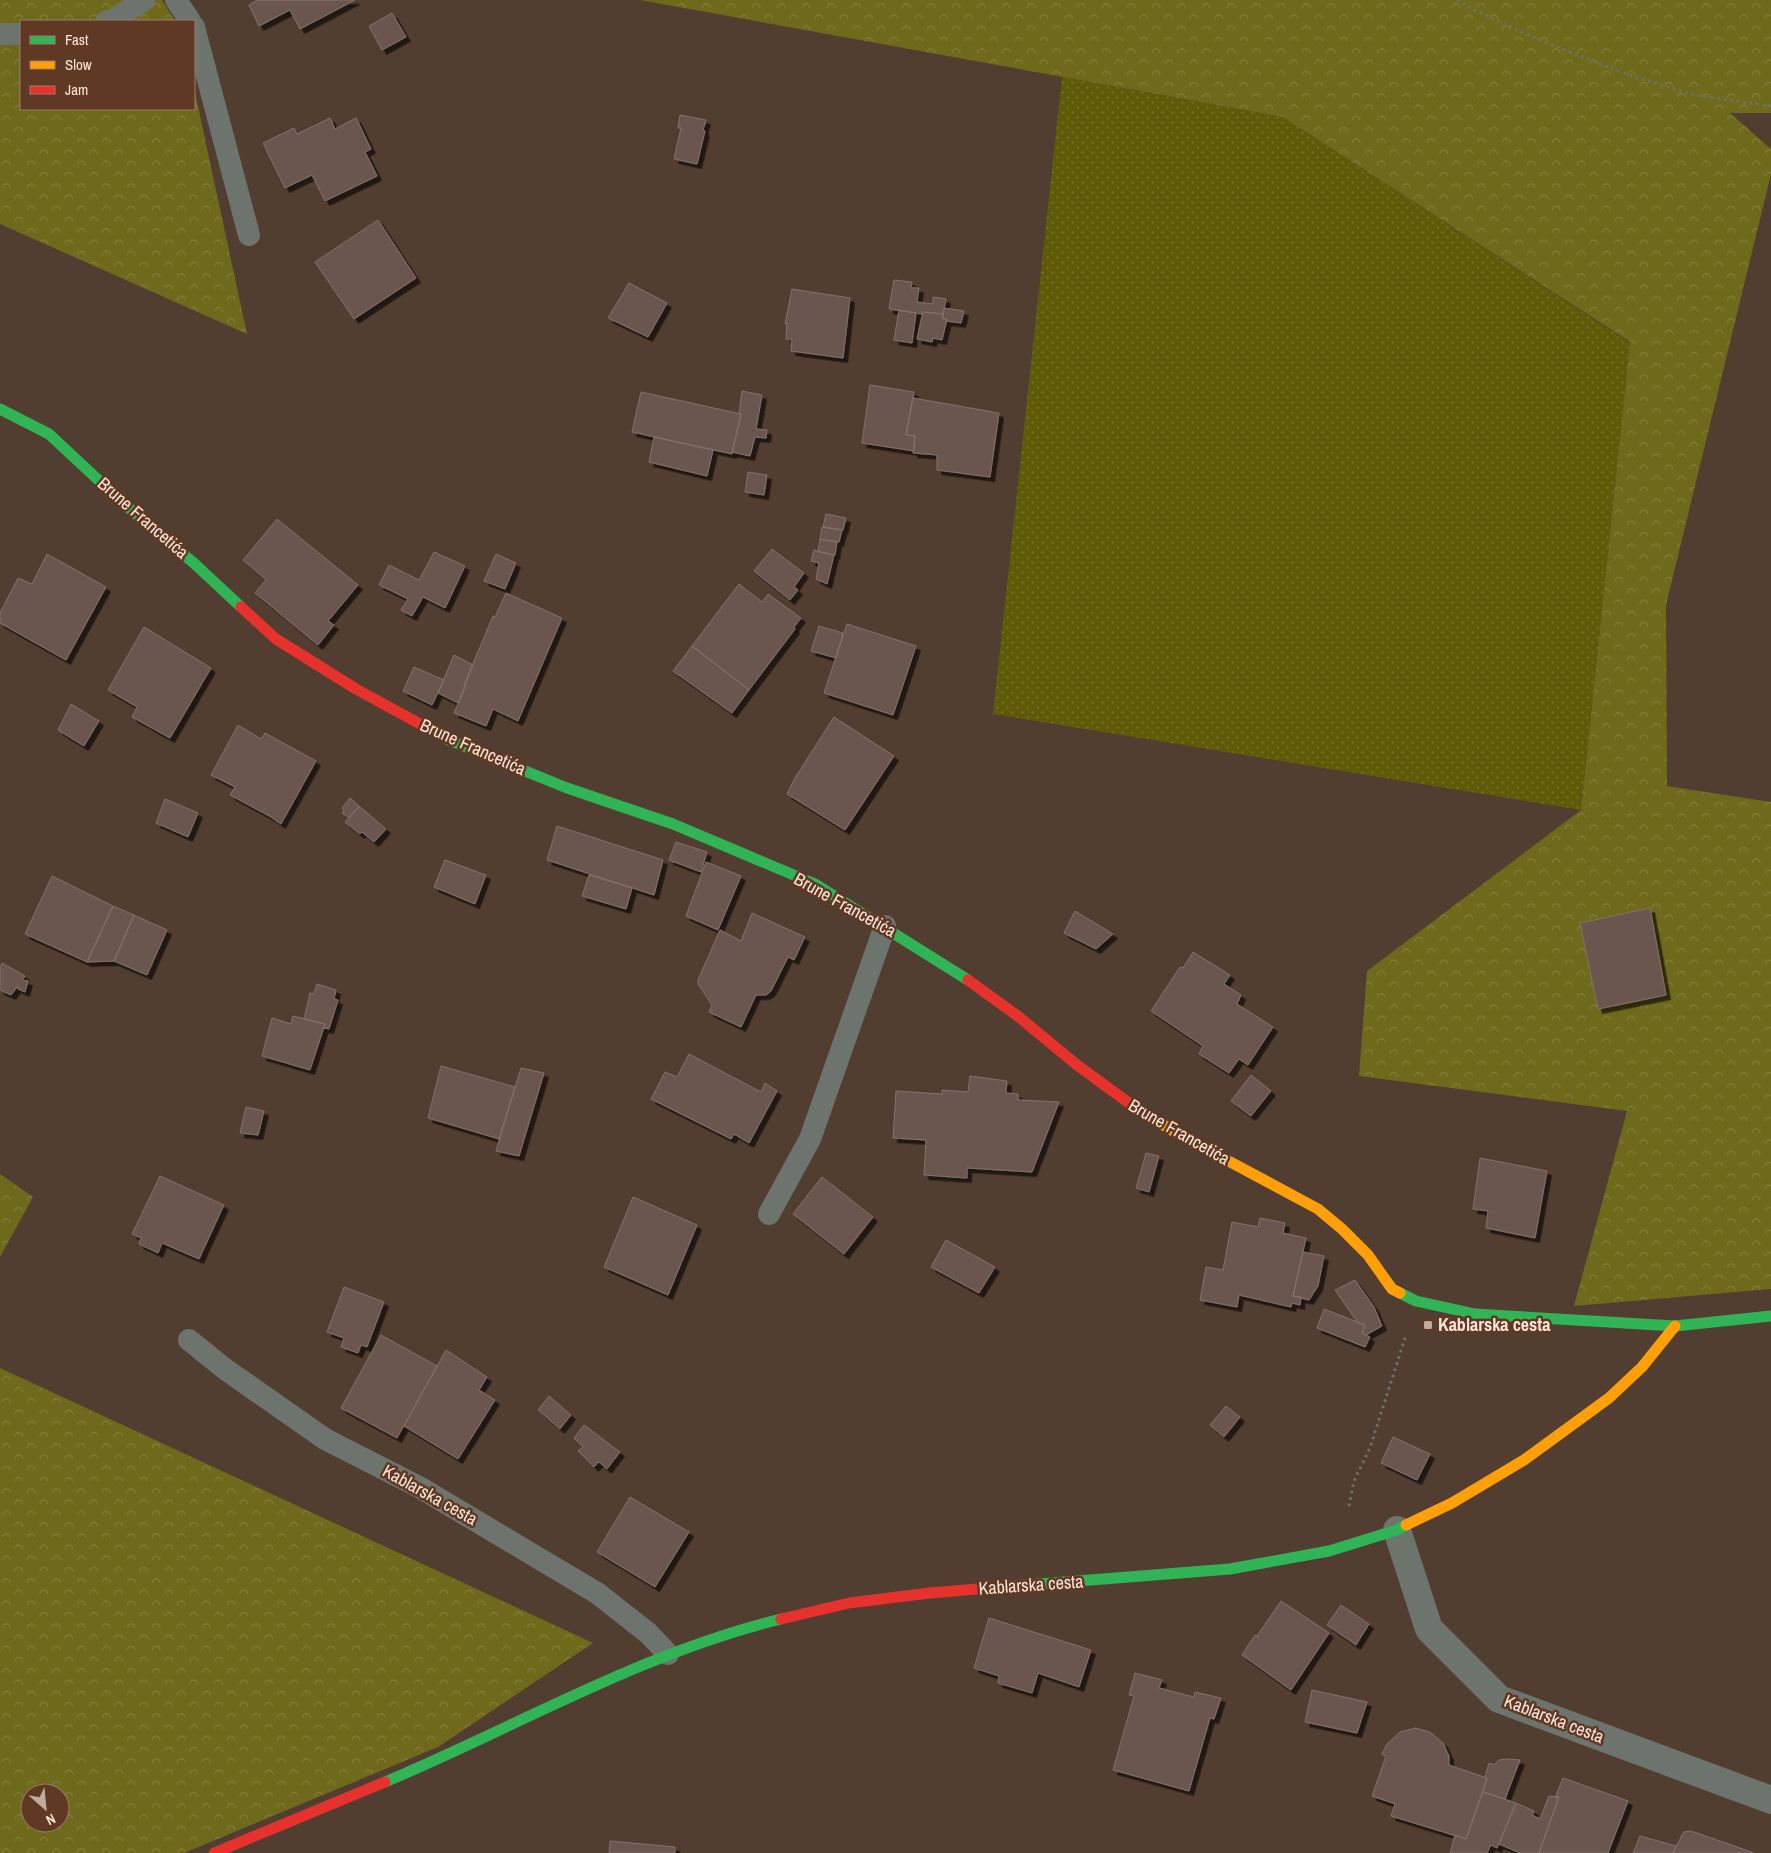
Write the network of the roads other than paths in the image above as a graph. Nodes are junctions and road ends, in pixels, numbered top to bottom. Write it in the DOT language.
graph roads {
  1 [pos="144,0"];
  2 [pos="176,0"];
  3 [pos="114,20"];
  4 [pos="189,20"];
  5 [pos="195,31"];
  6 [pos="0,34"];
  7 [pos="20,34"];
  8 [pos="249,235"];
  9 [pos="0,409"];
  10 [pos="884,926"];
  11 [pos="769,1214"];
  12 [pos="1771,1316"];
  13 [pos="1676,1326"];
  14 [pos="189,1340"];
  15 [pos="1397,1530"];
  16 [pos="668,1654"];
  17 [pos="1771,1800"];
  18 [pos="214,1853"];
  1 -- 3 [label="lane"];
  2 -- 4 [label="lane"];
  5 -- 8 [label="lane"];
  6 -- 7 [label="lane"];
  9 -- 10 [label="street, Brune Francetića"];
  10 -- 11 [label="lane"];
  10 -- 13 [label="street, Brune Francetića"];
  12 -- 13 [label="street"];
  13 -- 15 [label="street, Kablarska cesta"];
  14 -- 16 [label="lane, Kablarska cesta"];
  15 -- 16 [label="street, Kablarska cesta"];
  15 -- 17 [label="street, Kablarska cesta"];
  16 -- 18 [label="street, Kablarska cesta"];
}
